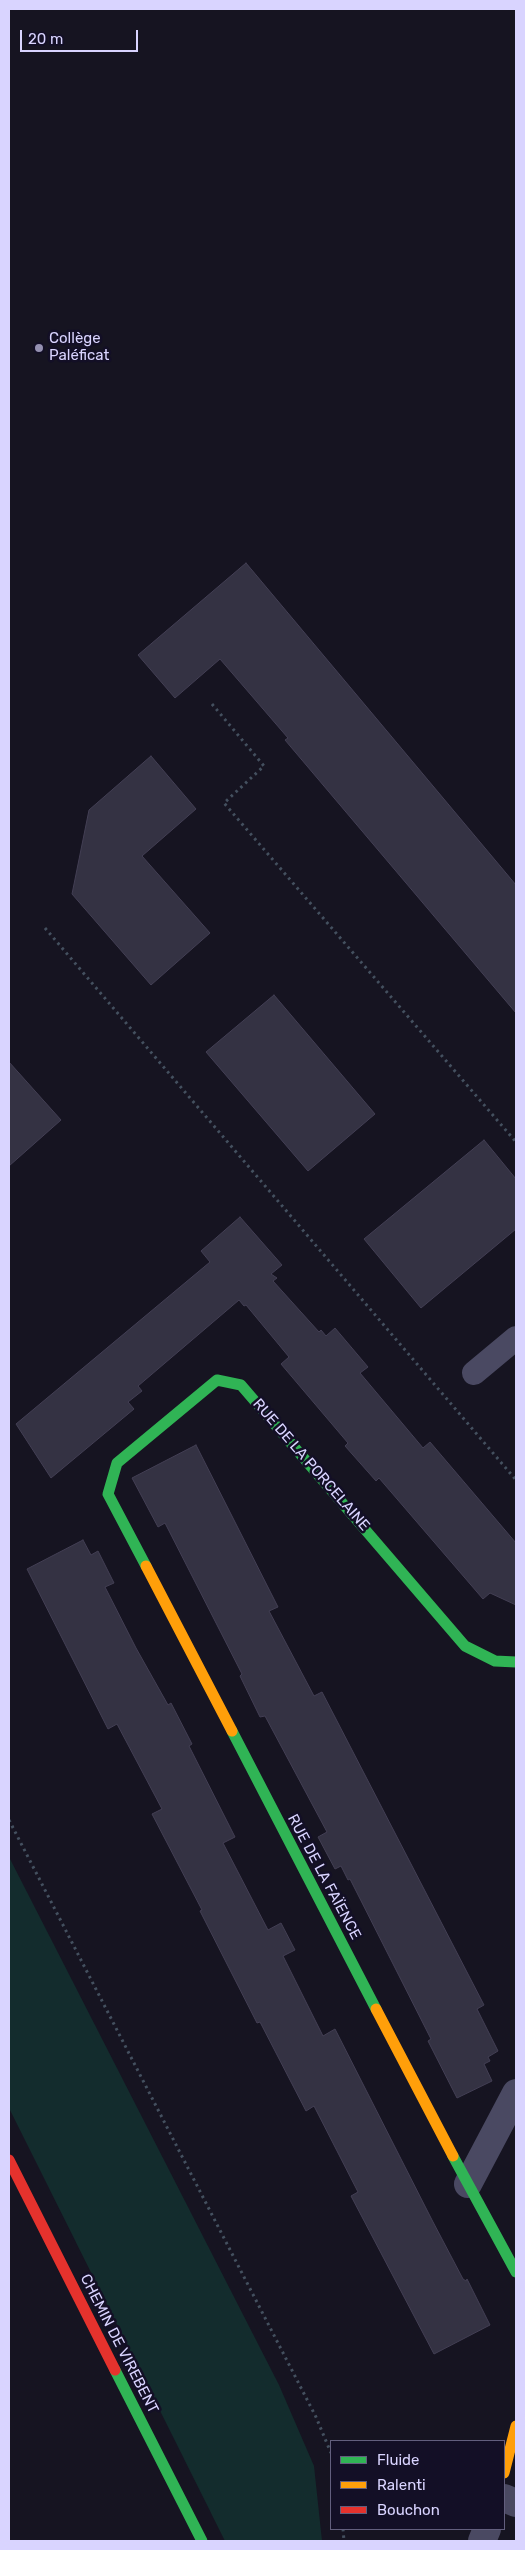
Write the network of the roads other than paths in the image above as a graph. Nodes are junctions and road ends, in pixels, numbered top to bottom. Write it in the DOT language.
graph roads {
  1 [pos="516,1338"];
  2 [pos="474,1373"];
  3 [pos="108,1494"];
  4 [pos="516,1662"];
  5 [pos="516,2093"];
  6 [pos="9,2160"];
  7 [pos="468,2184"];
  8 [pos="516,2272"];
  9 [pos="516,2426"];
  10 [pos="505,2469"];
  11 [pos="202,2541"];
  1 -- 2 [label="lane"];
  3 -- 4 [label="street, RUE DE LA PORCELAINE"];
  3 -- 7 [label="street, RUE DE LA FAÏENCE"];
  5 -- 7 [label="street"];
  6 -- 11 [label="street, CHEMIN DE VIREBENT"];
  7 -- 8 [label="street, RUE DE LA FAÏENCE"];
  9 -- 10 [label="street"];
}
